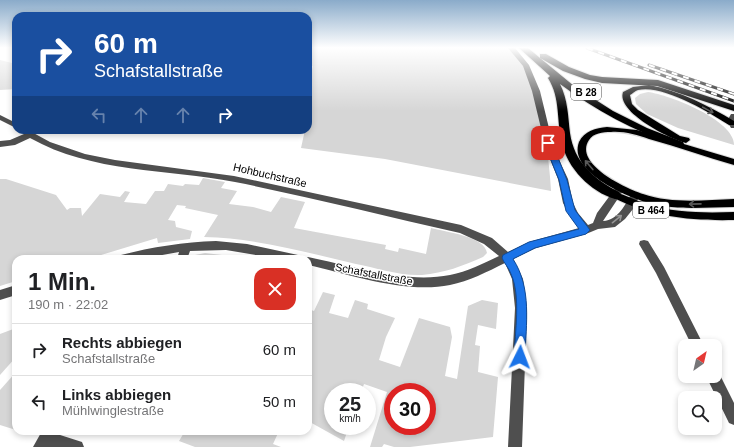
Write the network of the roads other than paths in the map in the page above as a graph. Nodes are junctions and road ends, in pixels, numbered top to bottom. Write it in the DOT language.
graph roads {
  1 [pos="528,69"];
  2 [pos="545,69"];
  3 [pos="546,69"];
  4 [pos="558,69"];
  5 [pos="566,69"];
  6 [pos="734,108"];
  7 [pos="0,117"];
  8 [pos="733,122"];
  9 [pos="12,124"];
  10 [pos="23,134"];
  11 [pos="30,134"];
  12 [pos="678,141"];
  13 [pos="0,144"];
  14 [pos="733,157"];
  15 [pos="618,192"];
  16 [pos="633,199"];
  17 [pos="734,202"];
  18 [pos="734,216"];
  19 [pos="597,225"];
  20 [pos="586,230"];
  21 [pos="644,244"];
  22 [pos="185,248"];
  23 [pos="144,255"];
  24 [pos="183,255"];
  25 [pos="278,255"];
  26 [pos="507,258"];
  27 [pos="312,262"];
  28 [pos="12,291"];
  29 [pos="0,295"];
  30 [pos="694,339"];
  31 [pos="716,383"];
  32 [pos="734,418"];
  33 [pos="46,439"];
  34 [pos="77,447"];
  35 [pos="515,447"];
  1 -- 20 [label="street"];
  2 -- 15 [label="highway, B 464"];
  3 -- 12 [label="highway, B 28"];
  4 -- 12 [label="highway, B 28"];
  5 -- 6 [label="highway"];
  7 -- 9 [label="street"];
  12 -- 8 [label="main road, one-way"];
  10 -- 13 [label="street"];
  11 -- 26 [label="street, Hohbuchstraße"];
  12 -- 14 [label="main road, B 28"];
  15 -- 12 [label="main road, one-way"];
  15 -- 16 [label="main road, B 464"];
  15 -- 19 [label="street"];
  17 -- 16 [label="main road, one-way"];
  16 -- 18 [label="main road, B 464"];
  19 -- 16 [label="street, Schafstallstraße, one-way"];
  19 -- 20 [label="street, Schafstallstraße"];
  20 -- 26 [label="street, Schafstallstraße"];
  21 -- 30 [label="street"];
  22 -- 23 [label="street"];
  22 -- 24 [label="street"];
  22 -- 25 [label="street"];
  26 -- 27 [label="street, Schafstallstraße"];
  26 -- 35 [label="street, Hohbuchstraße"];
  28 -- 29 [label="street"];
  31 -- 32 [label="street"];
  33 -- 34 [label="street"];
}
